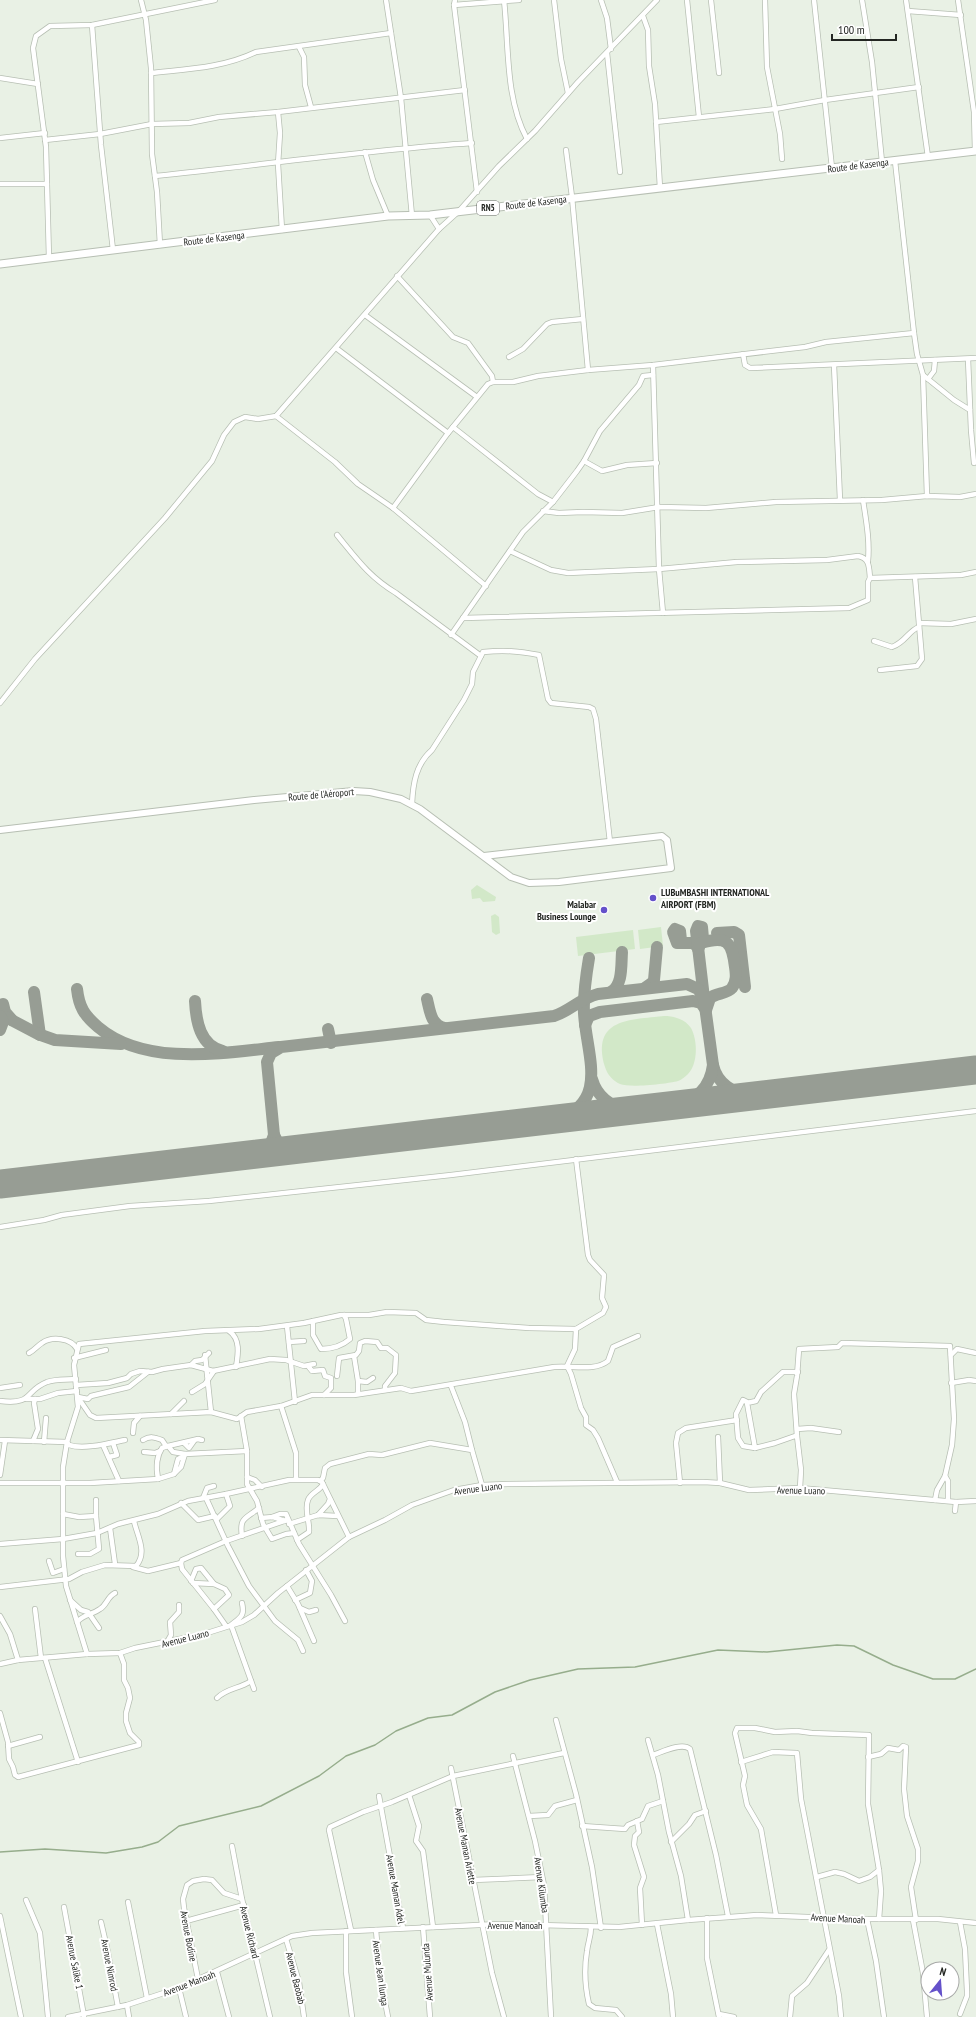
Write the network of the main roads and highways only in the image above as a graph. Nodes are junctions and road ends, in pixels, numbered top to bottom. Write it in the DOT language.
graph roads {
  1 [pos="976,151"];
  2 [pos="0,264"];
  3 [pos="0,830"];
  4 [pos="484,856"];
  1 -- 2 [label="highway, Route de Kasenga / RN5"];
  3 -- 4 [label="main road, Route de l'Aéroport"];
  4 -- 4 [label="main road, Route de l'Aéroport"];
}
